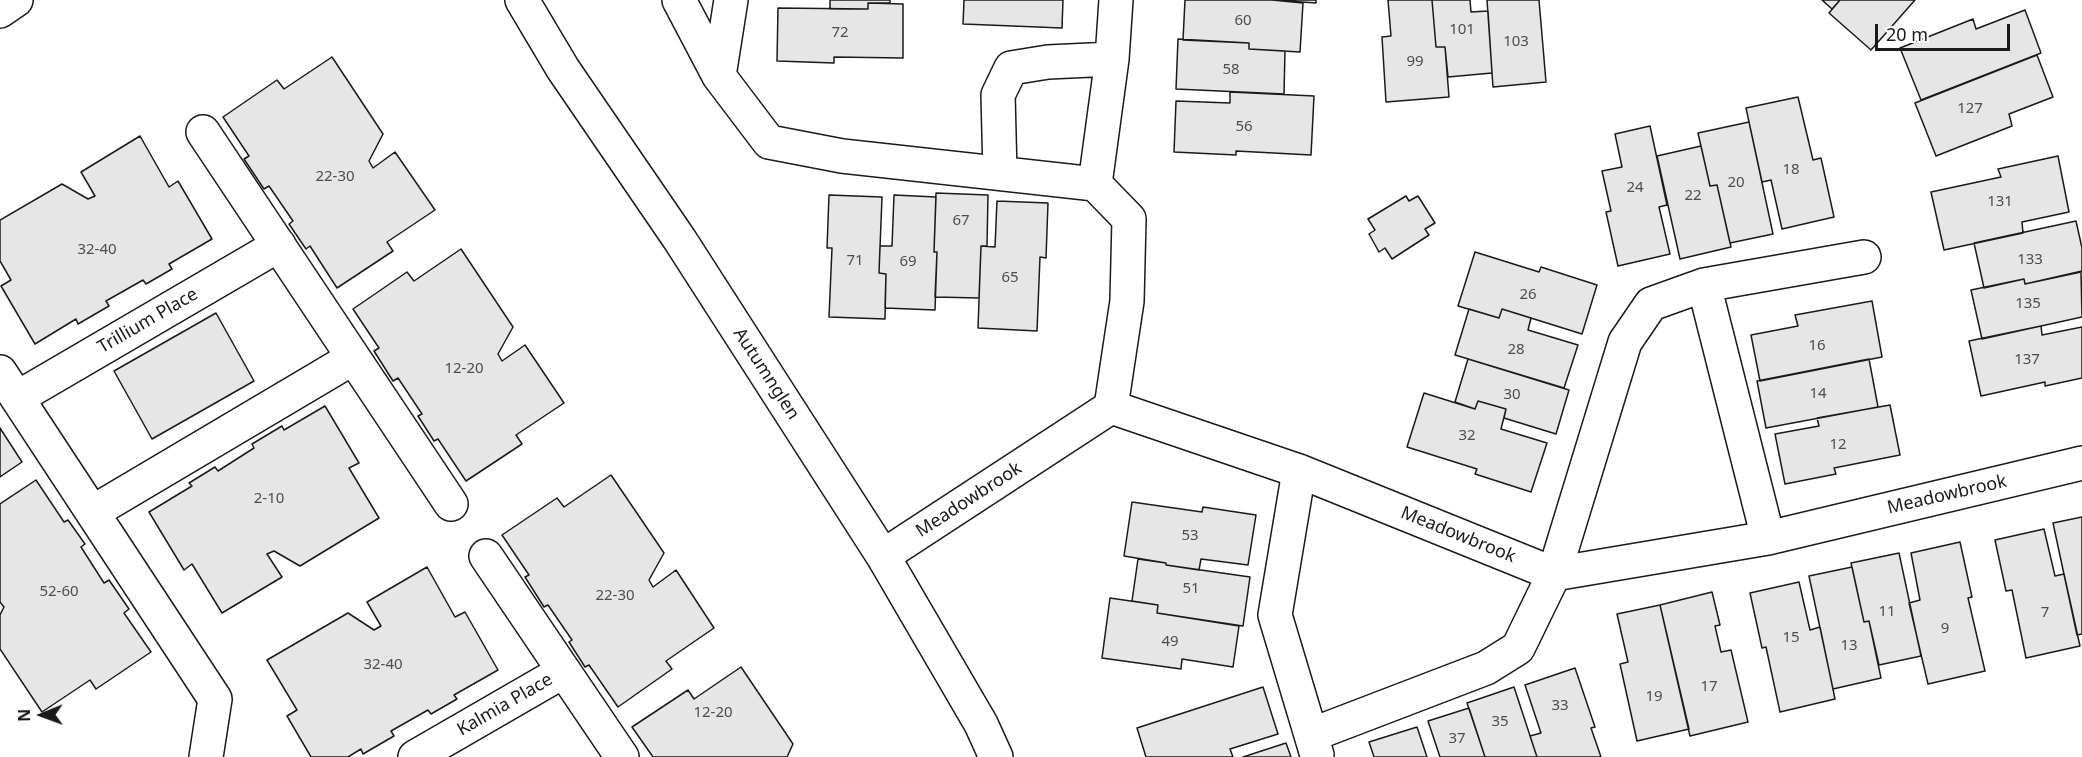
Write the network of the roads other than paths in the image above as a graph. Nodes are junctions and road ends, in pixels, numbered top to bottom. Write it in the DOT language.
graph roads {
  1 [pos="16,0"];
  2 [pos="522,0"];
  3 [pos="679,0"];
  4 [pos="731,0"];
  5 [pos="1116,0"];
  6 [pos="0,11"];
  7 [pos="1112,59"];
  8 [pos="719,76"];
  9 [pos="203,132"];
  10 [pos="1000,173"];
  11 [pos="1095,184"];
  12 [pos="279,245"];
  13 [pos="1864,257"];
  14 [pos="1704,285"];
  15 [pos="353,358"];
  16 [pos="9,385"];
  17 [pos="1111,407"];
  18 [pos="2082,463"];
  19 [pos="1299,471"];
  20 [pos="451,504"];
  21 [pos="93,512"];
  22 [pos="1768,538"];
  23 [pos="486,556"];
  24 [pos="883,556"];
  25 [pos="1554,574"];
  26 [pos="564,671"];
  27 [pos="1315,746"];
  28 [pos="206,757"];
  29 [pos="415,757"];
  30 [pos="622,757"];
  31 [pos="996,757"];
  1 -- 6 [label="street"];
  2 -- 24 [label="street, Autumnglen"];
  3 -- 8 [label="street"];
  4 -- 8 [label="street"];
  5 -- 7 [label="street"];
  7 -- 10 [label="street"];
  7 -- 11 [label="street"];
  8 -- 10 [label="street"];
  9 -- 12 [label="street"];
  10 -- 11 [label="street"];
  11 -- 17 [label="street"];
  12 -- 15 [label="street"];
  12 -- 16 [label="street, Trillium Place"];
  13 -- 14 [label="street"];
  14 -- 22 [label="street"];
  14 -- 25 [label="street"];
  15 -- 20 [label="street"];
  15 -- 21 [label="street"];
  16 -- 21 [label="street, Trillium Place"];
  17 -- 19 [label="street, Meadowbrook"];
  17 -- 24 [label="street, Meadowbrook"];
  18 -- 22 [label="street, Meadowbrook"];
  19 -- 25 [label="street, Meadowbrook"];
  19 -- 27 [label="street"];
  21 -- 28 [label="street, Trillium Place"];
  22 -- 25 [label="street, Meadowbrook"];
  23 -- 26 [label="street, Kalmia Place"];
  24 -- 31 [label="street, Autumnglen"];
  25 -- 27 [label="street"];
  26 -- 29 [label="street, Kalmia Place"];
  26 -- 30 [label="street, Kalmia Place"];
}
